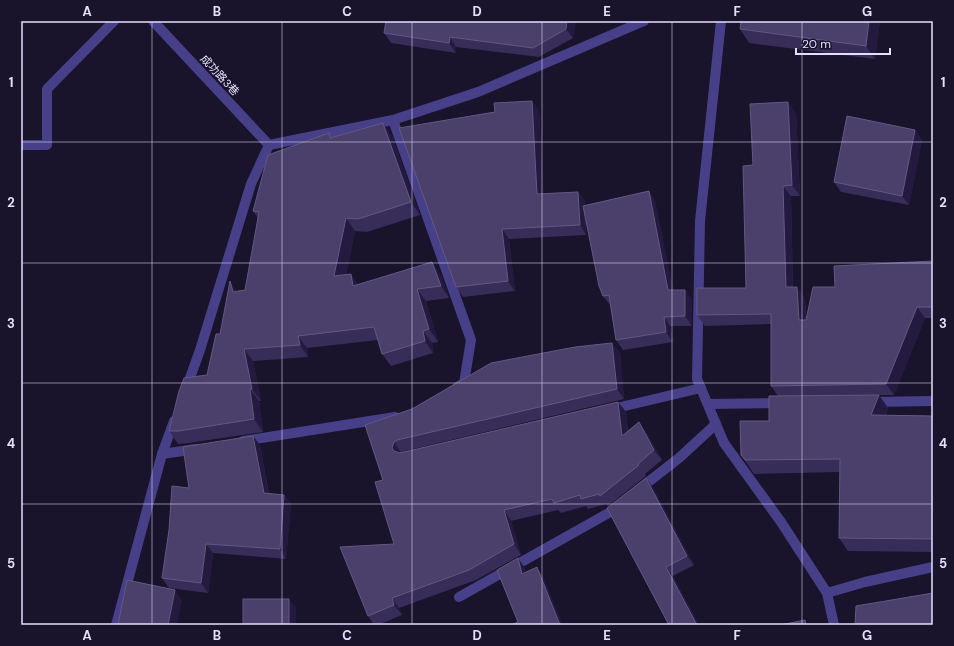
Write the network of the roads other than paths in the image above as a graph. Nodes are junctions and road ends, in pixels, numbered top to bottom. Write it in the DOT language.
graph roads {
  1 [pos="114,21"];
  2 [pos="154,21"];
  3 [pos="644,21"];
  4 [pos="721,21"];
  5 [pos="393,120"];
  6 [pos="21,145"];
  7 [pos="268,145"];
  8 [pos="701,388"];
  9 [pos="446,394"];
  10 [pos="184,395"];
  11 [pos="933,401"];
  12 [pos="863,402"];
  13 [pos="793,403"];
  14 [pos="708,404"];
  15 [pos="178,410"];
  16 [pos="600,412"];
  17 [pos="409,415"];
  18 [pos="716,424"];
  19 [pos="231,443"];
  20 [pos="208,447"];
  21 [pos="162,454"];
  22 [pos="933,567"];
  23 [pos="827,593"];
  24 [pos="459,598"];
  25 [pos="116,625"];
  26 [pos="834,625"];
  1 -- 6 [label="street"];
  2 -- 7 [label="street, 成功路3巷"];
  3 -- 5 [label="street"];
  4 -- 8 [label="street"];
  5 -- 7 [label="street"];
  5 -- 9 [label="street"];
  7 -- 10 [label="street"];
  8 -- 14 [label="street"];
  8 -- 16 [label="street"];
  11 -- 12 [label="street"];
  13 -- 14 [label="street"];
  14 -- 18 [label="street"];
  15 -- 21 [label="street"];
  17 -- 19 [label="street"];
  18 -- 23 [label="street"];
  18 -- 24 [label="street"];
  20 -- 21 [label="street"];
  21 -- 25 [label="street"];
  22 -- 23 [label="street"];
  23 -- 26 [label="street"];
}
